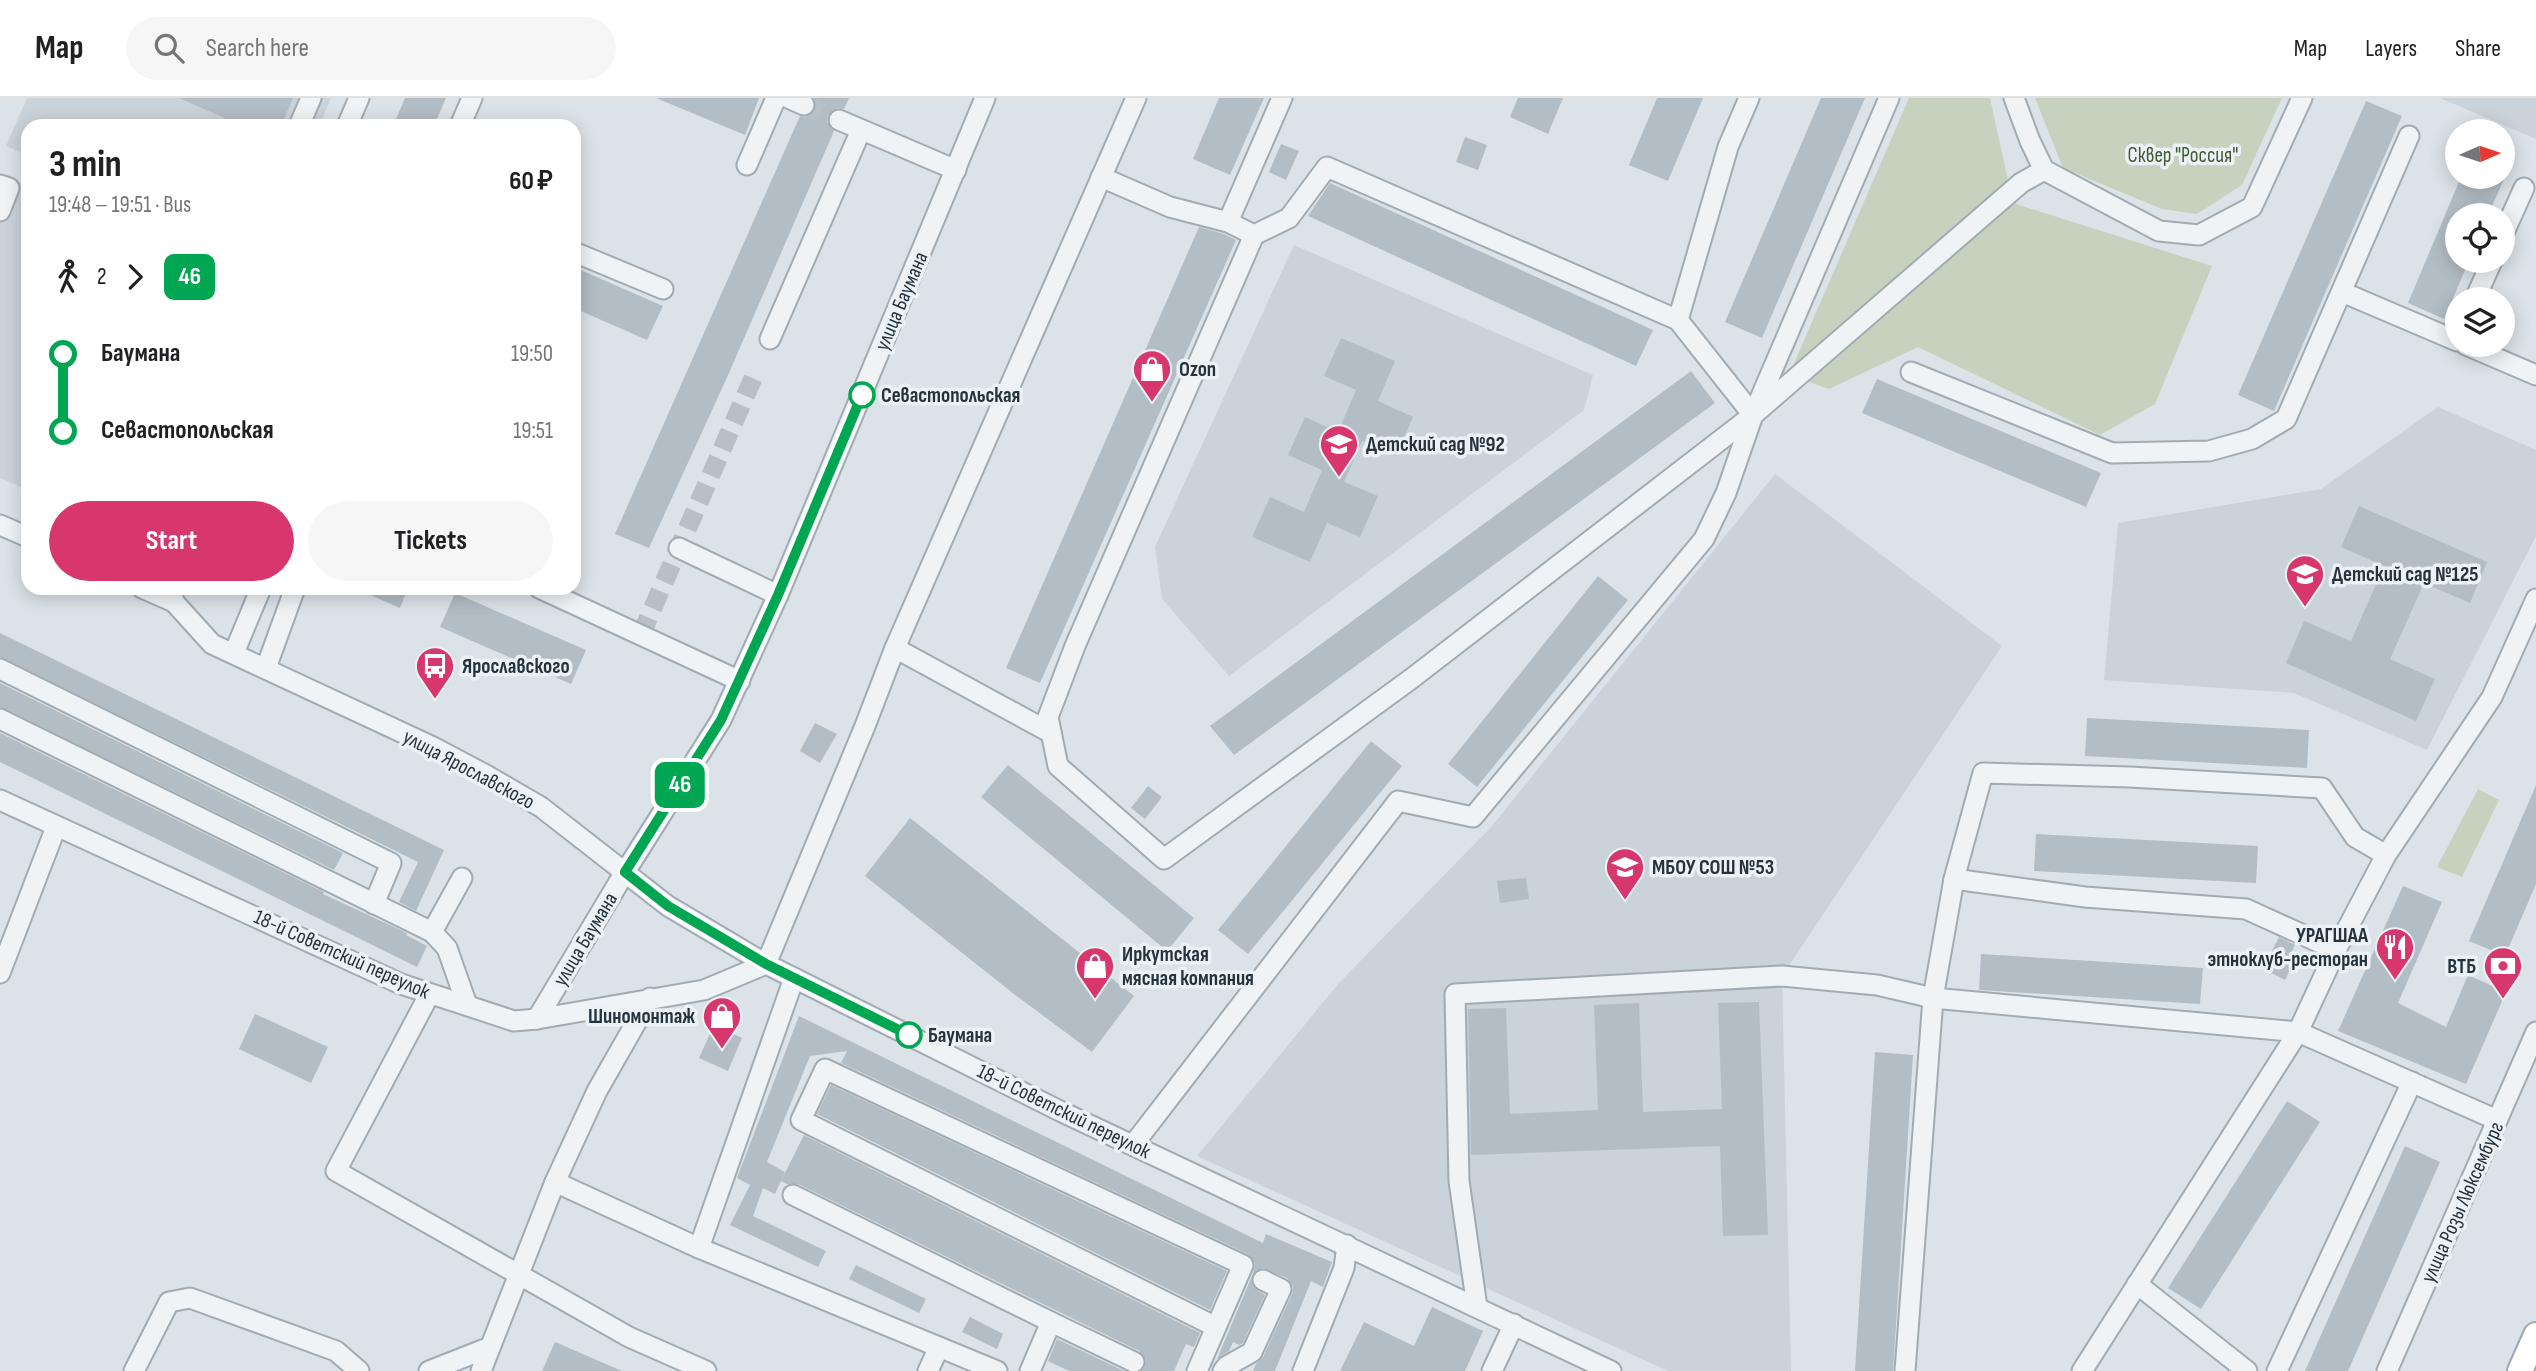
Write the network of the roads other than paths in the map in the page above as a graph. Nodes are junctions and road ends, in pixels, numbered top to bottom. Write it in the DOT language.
graph roads {
  1 [pos="311,98"];
  2 [pos="359,98"];
  3 [pos="472,98"];
  4 [pos="776,98"];
  5 [pos="985,98"];
  6 [pos="1136,98"];
  7 [pos="1282,98"];
  8 [pos="1749,98"];
  9 [pos="1889,98"];
  10 [pos="2014,98"];
  11 [pos="2302,98"];
  12 [pos="302,119"];
  13 [pos="350,119"];
  14 [pos="463,119"];
  15 [pos="839,120"];
  16 [pos="861,130"];
  17 [pos="2409,136"];
  18 [pos="747,165"];
  19 [pos="956,170"];
  20 [pos="2044,170"];
  21 [pos="1101,177"];
  22 [pos="0,185"];
  23 [pos="2524,188"];
  24 [pos="2515,208"];
  25 [pos="0,211"];
  26 [pos="1228,222"];
  27 [pos="1254,235"];
  28 [pos="581,255"];
  29 [pos="663,289"];
  30 [pos="2342,292"];
  31 [pos="1678,320"];
  32 [pos="2445,336"];
  33 [pos="770,339"];
  34 [pos="2493,357"];
  35 [pos="1911,372"];
  36 [pos="2536,376"];
  37 [pos="1753,415"];
  38 [pos="0,525"];
  39 [pos="21,534"];
  40 [pos="679,548"];
  41 [pos="173,595"];
  42 [pos="258,595"];
  43 [pos="292,595"];
  44 [pos="554,595"];
  45 [pos="778,595"];
  46 [pos="2536,599"];
  47 [pos="895,648"];
  48 [pos="234,653"];
  49 [pos="266,668"];
  50 [pos="0,669"];
  51 [pos="740,681"];
  52 [pos="0,719"];
  53 [pos="1051,733"];
  54 [pos="0,800"];
  55 [pos="56,827"];
  56 [pos="2386,855"];
  57 [pos="625,872"];
  58 [pos="462,878"];
  59 [pos="1954,879"];
  60 [pos="374,904"];
  61 [pos="432,932"];
  62 [pos="2336,950"];
  63 [pos="766,964"];
  64 [pos="0,973"];
  65 [pos="794,978"];
  66 [pos="429,995"];
  67 [pos="650,998"];
  68 [pos="1933,998"];
  69 [pos="467,1005"];
  70 [pos="537,1020"];
  71 [pos="2298,1032"];
  72 [pos="2536,1032"];
  73 [pos="2412,1082"];
  74 [pos="2497,1120"];
  75 [pos="1133,1145"];
  76 [pos="555,1182"];
  77 [pos="793,1195"];
  78 [pos="1347,1245"];
  79 [pos="699,1248"];
  80 [pos="519,1274"];
  81 [pos="1263,1280"];
  82 [pos="2137,1284"];
  83 [pos="1477,1307"];
  84 [pos="1051,1322"];
  85 [pos="1514,1324"];
  86 [pos="1216,1326"];
  87 [pos="2536,1335"];
  88 [pos="490,1347"];
  89 [pos="939,1347"];
  90 [pos="1135,1362"];
  91 [pos="134,1371"];
  92 [pos="359,1371"];
  93 [pos="429,1371"];
  94 [pos="481,1371"];
  95 [pos="706,1371"];
  96 [pos="928,1371"];
  97 [pos="997,1371"];
  98 [pos="1030,1371"];
  99 [pos="1198,1371"];
  100 [pos="1223,1371"];
  101 [pos="1303,1371"];
  102 [pos="1492,1371"];
  103 [pos="1611,1371"];
  104 [pos="1905,1371"];
  105 [pos="2081,1371"];
  106 [pos="2247,1371"];
  107 [pos="2277,1371"];
  108 [pos="2387,1371"];
  109 [pos="2520,1371"];
  1 -- 12 [label="street"];
  2 -- 13 [label="street"];
  3 -- 14 [label="street"];
  4 -- 18 [label="street"];
  5 -- 19 [label="street, улица Баумана"];
  6 -- 21 [label="street"];
  7 -- 26 [label="street"];
  8 -- 31 [label="street"];
  9 -- 37 [label="street"];
  10 -- 20 [label="street"];
  11 -- 20 [label="street"];
  15 -- 16 [label="street"];
  16 -- 19 [label="street"];
  16 -- 33 [label="street"];
  17 -- 30 [label="street"];
  19 -- 45 [label="street, улица Баумана"];
  20 -- 37 [label="street"];
  21 -- 26 [label="street"];
  21 -- 47 [label="street"];
  22 -- 25 [label="street"];
  23 -- 24 [label="street"];
  26 -- 27 [label="street"];
  27 -- 31 [label="street"];
  27 -- 53 [label="street"];
  28 -- 29 [label="street"];
  30 -- 32 [label="street"];
  30 -- 35 [label="street"];
  31 -- 37 [label="street"];
  34 -- 36 [label="street"];
  37 -- 53 [label="street"];
  37 -- 75 [label="street"];
  38 -- 39 [label="street"];
  40 -- 45 [label="street"];
  41 -- 48 [label="street, улица Ярославского"];
  42 -- 48 [label="street"];
  43 -- 49 [label="street"];
  44 -- 51 [label="street"];
  45 -- 51 [label="street, улица Баумана"];
  46 -- 56 [label="street"];
  47 -- 53 [label="street"];
  47 -- 63 [label="street"];
  48 -- 49 [label="street, улица Ярославского"];
  49 -- 57 [label="street, улица Ярославского"];
  50 -- 60 [label="street"];
  51 -- 57 [label="street, улица Баумана"];
  52 -- 60 [label="street"];
  54 -- 55 [label="street, 18-й Советский переулок"];
  55 -- 64 [label="street"];
  55 -- 66 [label="street, 18-й Советский переулок"];
  56 -- 59 [label="street"];
  56 -- 62 [label="street"];
  57 -- 63 [label="street, улица Ярославского"];
  57 -- 70 [label="street, улица Баумана"];
  58 -- 61 [label="street"];
  59 -- 62 [label="street"];
  59 -- 68 [label="street"];
  60 -- 61 [label="street"];
  61 -- 69 [label="street"];
  62 -- 71 [label="street"];
  63 -- 65 [label="street, 18-й Советский переулок"];
  63 -- 67 [label="street, 18-й Советский переулок"];
  65 -- 75 [label="street, 18-й Советский переулок"];
  65 -- 79 [label="street"];
  66 -- 69 [label="street, 18-й Советский переулок"];
  66 -- 80 [label="street"];
  67 -- 70 [label="street, 18-й Советский переулок"];
  67 -- 76 [label="street"];
  68 -- 71 [label="street"];
  68 -- 83 [label="street"];
  68 -- 104 [label="street"];
  69 -- 70 [label="street, 18-й Советский переулок"];
  71 -- 73 [label="street"];
  71 -- 82 [label="street"];
  72 -- 74 [label="street, улица Розы Люксембург"];
  73 -- 74 [label="street"];
  73 -- 107 [label="street"];
  74 -- 108 [label="street, улица Розы Люксембург"];
  75 -- 78 [label="street, 18-й Советский переулок"];
  76 -- 79 [label="street"];
  76 -- 80 [label="street"];
  77 -- 84 [label="street"];
  78 -- 83 [label="street, 18-й Советский переулок"];
  78 -- 101 [label="street"];
  79 -- 89 [label="street"];
  80 -- 88 [label="street"];
  80 -- 95 [label="street"];
  81 -- 100 [label="street"];
  82 -- 105 [label="street"];
  82 -- 106 [label="street"];
  83 -- 85 [label="street, 18-й Советский переулок"];
  84 -- 90 [label="street"];
  84 -- 98 [label="street"];
  85 -- 102 [label="street"];
  85 -- 103 [label="street, 18-й Советский переулок"];
  86 -- 86 [label="street"];
  86 -- 99 [label="street"];
  87 -- 109 [label="main road"];
  88 -- 93 [label="street"];
  88 -- 94 [label="street"];
  89 -- 96 [label="street"];
  89 -- 97 [label="street"];
  91 -- 92 [label="street"];
}
